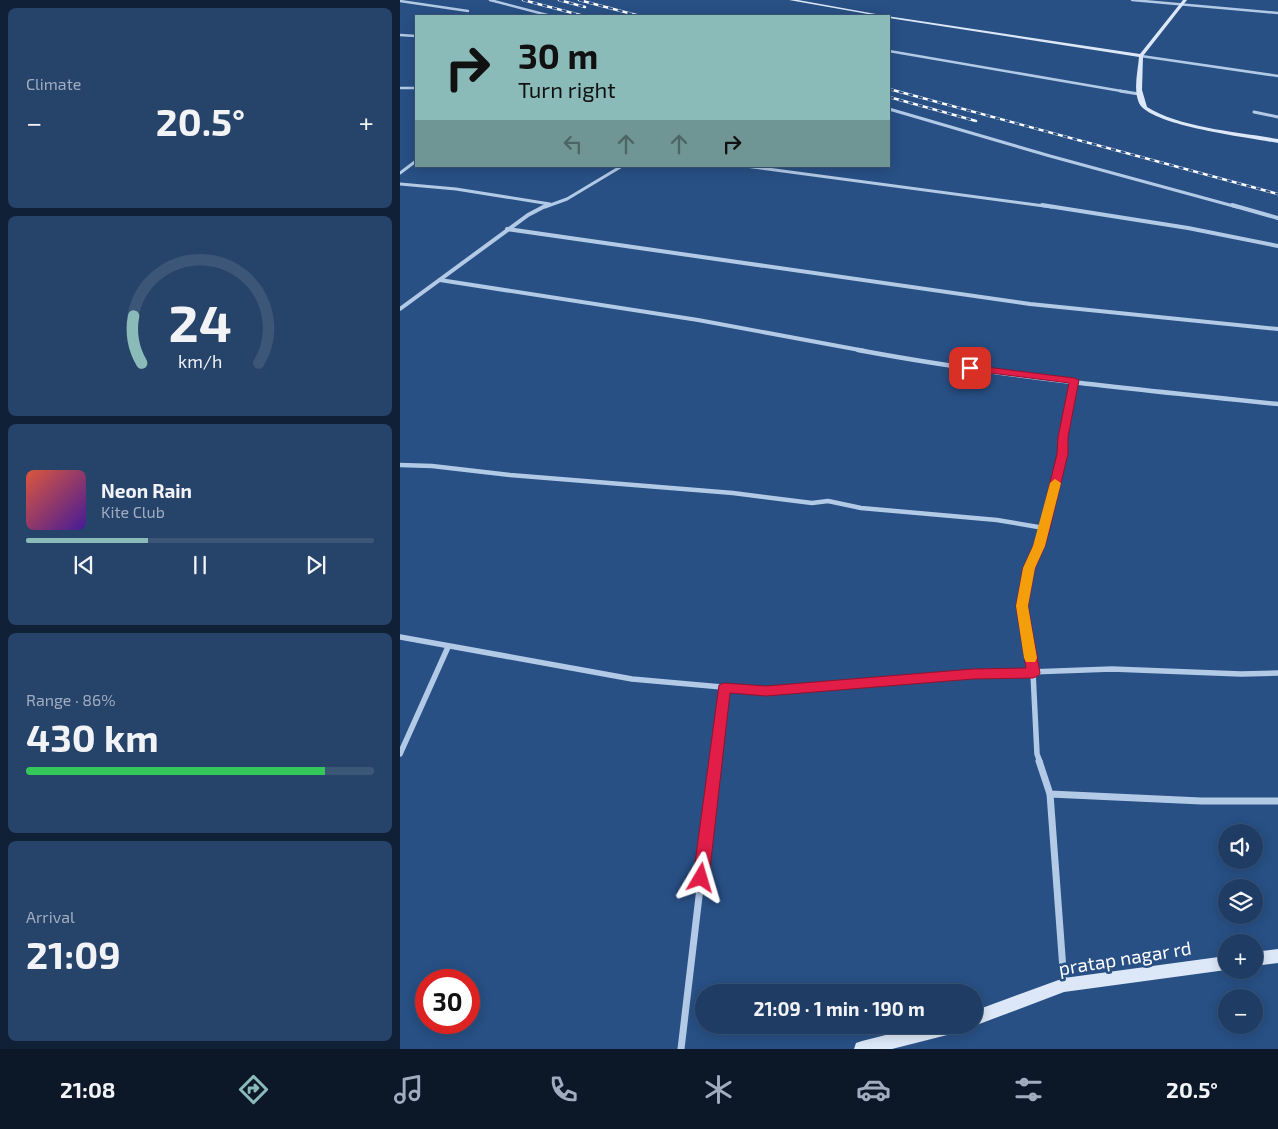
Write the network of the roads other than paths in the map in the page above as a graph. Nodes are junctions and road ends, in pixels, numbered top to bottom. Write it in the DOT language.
graph roads {
  1 [pos="490,0"];
  2 [pos="791,0"];
  3 [pos="1132,0"];
  4 [pos="400,2"];
  5 [pos="1184,2"];
  6 [pos="468,11"];
  7 [pos="1278,13"];
  8 [pos="547,15"];
  9 [pos="878,15"];
  10 [pos="890,17"];
  11 [pos="400,35"];
  12 [pos="415,36"];
  13 [pos="890,51"];
  14 [pos="1141,56"];
  15 [pos="1278,76"];
  16 [pos="400,88"];
  17 [pos="415,88"];
  18 [pos="1139,94"];
  19 [pos="890,109"];
  20 [pos="1254,112"];
  21 [pos="1278,117"];
  22 [pos="1278,141"];
  23 [pos="415,162"];
  24 [pos="620,167"];
  25 [pos="753,167"];
  26 [pos="400,173"];
  27 [pos="400,184"];
  28 [pos="550,204"];
  29 [pos="1278,218"];
  30 [pos="507,229"];
  31 [pos="1278,246"];
  32 [pos="440,280"];
  33 [pos="400,309"];
  34 [pos="1278,329"];
  35 [pos="1074,380"];
  36 [pos="1278,404"];
  37 [pos="400,465"];
  38 [pos="1044,528"];
  39 [pos="400,637"];
  40 [pos="448,647"];
  41 [pos="1033,673"];
  42 [pos="1278,673"];
  43 [pos="724,688"];
  44 [pos="400,754"];
  45 [pos="1050,794"];
  46 [pos="1278,801"];
  47 [pos="1278,956"];
  48 [pos="1263,958"];
  49 [pos="1218,964"];
  50 [pos="1064,985"];
  51 [pos="983,1015"];
  52 [pos="920,1034"];
  53 [pos="681,1049"];
  54 [pos="862,1049"];
  1 -- 8 [label="street"];
  2 -- 9 [label="street"];
  3 -- 5 [label="street"];
  4 -- 6 [label="street"];
  5 -- 7 [label="street"];
  5 -- 14 [label="street"];
  10 -- 14 [label="street"];
  11 -- 12 [label="street"];
  13 -- 18 [label="street"];
  14 -- 15 [label="street"];
  14 -- 18 [label="street"];
  16 -- 17 [label="street"];
  18 -- 22 [label="street"];
  19 -- 29 [label="street"];
  20 -- 21 [label="street"];
  23 -- 26 [label="street"];
  24 -- 28 [label="street"];
  25 -- 31 [label="street"];
  27 -- 28 [label="street"];
  28 -- 30 [label="street"];
  30 -- 32 [label="street"];
  30 -- 34 [label="street"];
  32 -- 33 [label="street"];
  32 -- 35 [label="street"];
  35 -- 36 [label="street"];
  35 -- 38 [label="street"];
  37 -- 38 [label="street"];
  38 -- 41 [label="street"];
  39 -- 40 [label="street"];
  40 -- 43 [label="street"];
  40 -- 44 [label="street"];
  41 -- 42 [label="street"];
  41 -- 43 [label="street"];
  41 -- 45 [label="street"];
  43 -- 53 [label="street"];
  45 -- 46 [label="street"];
  45 -- 50 [label="street"];
  47 -- 48 [label="street"];
  49 -- 50 [label="street, pratap nagar rd"];
  50 -- 51 [label="street, pratap nagar rd"];
  52 -- 54 [label="street"];
}
